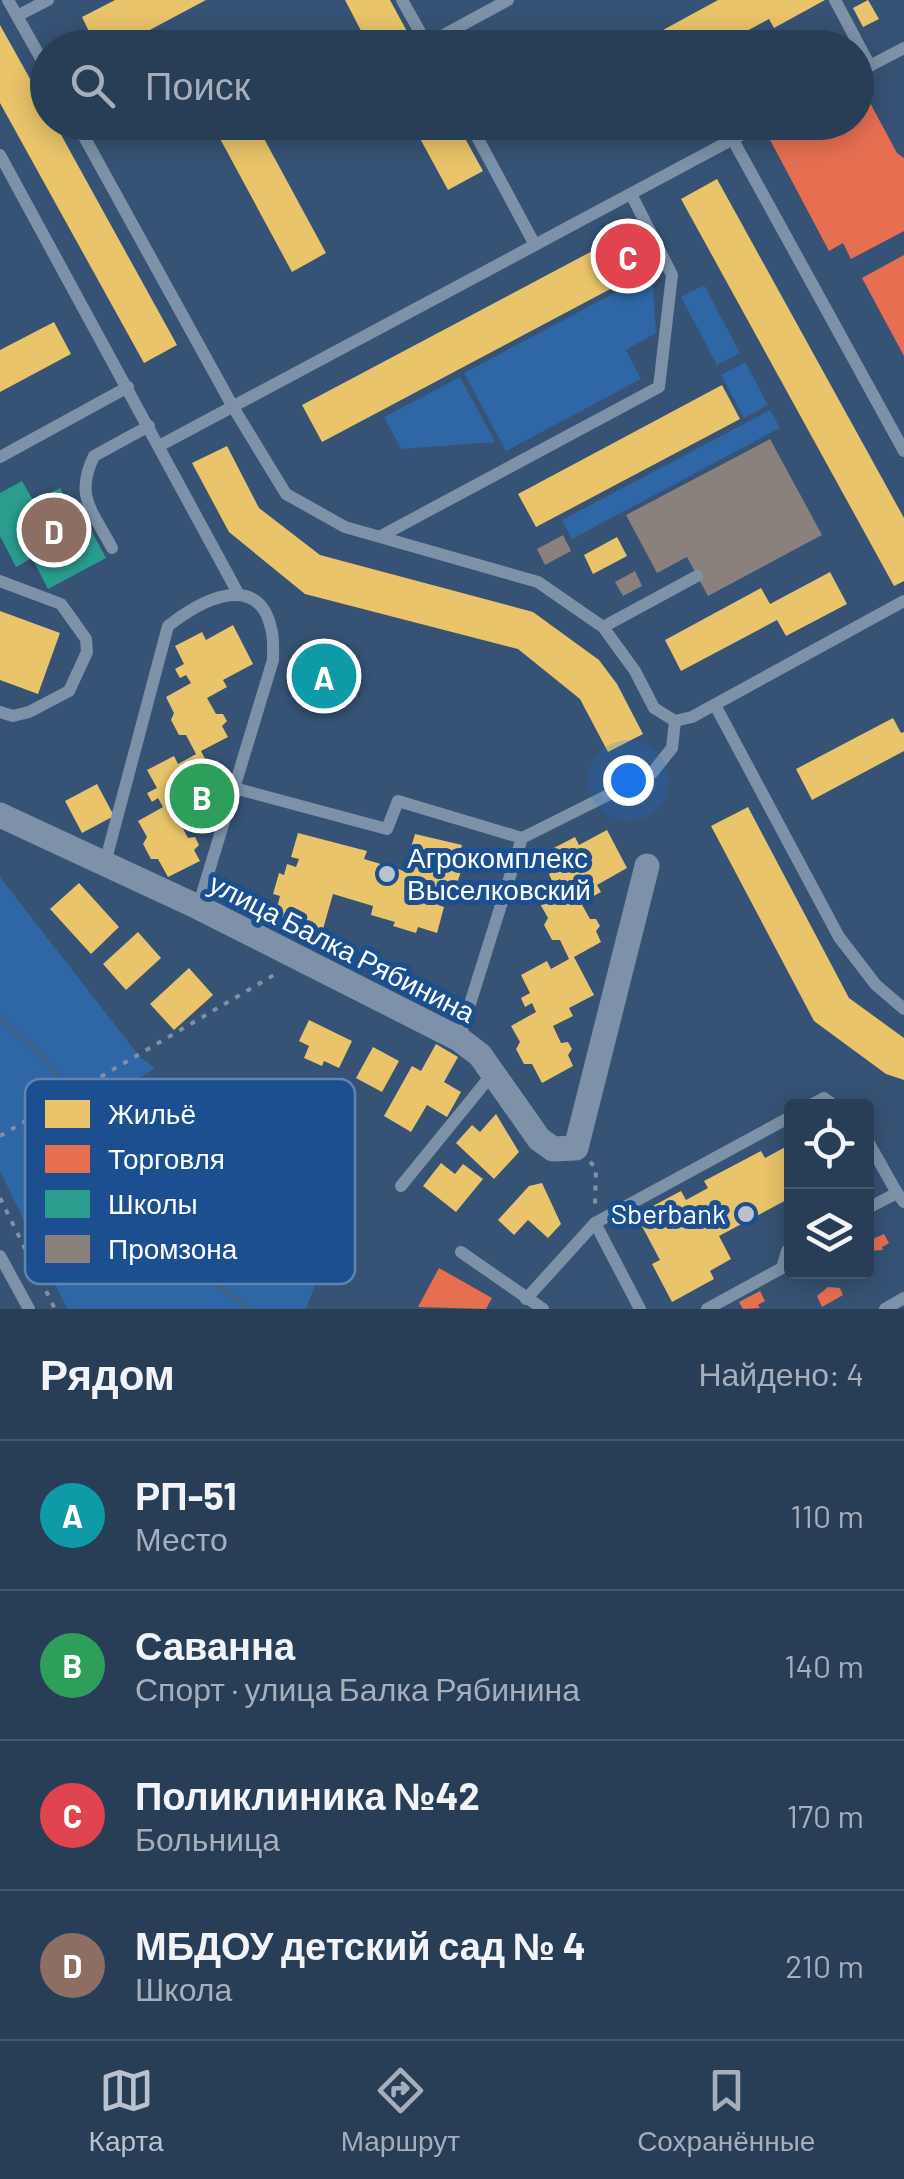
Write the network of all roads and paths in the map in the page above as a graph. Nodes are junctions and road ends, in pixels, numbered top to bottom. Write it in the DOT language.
graph roads {
  1 [pos="8,0"];
  2 [pos="48,0"];
  3 [pos="402,0"];
  4 [pos="508,0"];
  5 [pos="835,0"];
  6 [pos="18,16"];
  7 [pos="419,30"];
  8 [pos="456,30"];
  9 [pos="851,30"];
  10 [pos="30,38"];
  11 [pos="904,48"];
  12 [pos="874,64"];
  13 [pos="86,140"];
  14 [pos="479,140"];
  15 [pos="732,140"];
  16 [pos="0,155"];
  17 [pos="631,194"];
  18 [pos="535,245"];
  19 [pos="128,387"];
  20 [pos="233,406"];
  21 [pos="149,426"];
  22 [pos="160,446"];
  23 [pos="904,451"];
  24 [pos="0,457"];
  25 [pos="381,536"];
  26 [pos="112,548"];
  27 [pos="697,576"];
  28 [pos="0,580"];
  29 [pos="240,595"];
  30 [pos="904,601"];
  31 [pos="603,627"];
  32 [pos="715,704"];
  33 [pos="0,712"];
  34 [pos="674,721"];
  35 [pos="234,788"];
  36 [pos="0,815"];
  37 [pos="522,838"];
  38 [pos="106,863"];
  39 [pos="647,866"];
  40 [pos="198,907"];
  41 [pos="300,959"];
  42 [pos="904,1009"];
  43 [pos="458,1039"];
  44 [pos="493,1074"];
  45 [pos="97,1079"];
  46 [pos="784,1120"];
  47 [pos="25,1121"];
  48 [pos="0,1136"];
  49 [pos="874,1151"];
  50 [pos="596,1168"];
  51 [pos="401,1186"];
  52 [pos="901,1197"];
  53 [pos="0,1198"];
  54 [pos="874,1207"];
  55 [pos="594,1223"];
  56 [pos="25,1249"];
  57 [pos="460,1252"];
  58 [pos="0,1256"];
  59 [pos="784,1261"];
  60 [pos="42,1284"];
  61 [pos="904,1298"];
  62 [pos="526,1299"];
  63 [pos="29,1309"];
  64 [pos="54,1309"];
  65 [pos="544,1309"];
  66 [pos="640,1309"];
  67 [pos="707,1309"];
  68 [pos="884,1309"];
  1 -- 6 [label="lane"];
  2 -- 6 [label="lane"];
  3 -- 7 [label="lane"];
  4 -- 8 [label="lane"];
  5 -- 9 [label="lane"];
  6 -- 10 [label="lane"];
  11 -- 12 [label="lane"];
  13 -- 20 [label="lane"];
  14 -- 18 [label="lane"];
  15 -- 17 [label="lane"];
  15 -- 23 [label="lane"];
  16 -- 19 [label="lane"];
  17 -- 18 [label="lane"];
  17 -- 25 [label="lane"];
  18 -- 20 [label="lane"];
  19 -- 21 [label="lane"];
  19 -- 24 [label="lane"];
  20 -- 22 [label="lane"];
  20 -- 25 [label="lane"];
  21 -- 22 [label="lane"];
  21 -- 26 [label="lane"];
  22 -- 29 [label="lane"];
  25 -- 31 [label="lane"];
  27 -- 31 [label="lane"];
  28 -- 33 [label="lane"];
  29 -- 35 [label="lane"];
  29 -- 38 [label="lane"];
  30 -- 32 [label="lane"];
  31 -- 34 [label="lane"];
  32 -- 34 [label="lane"];
  32 -- 42 [label="lane"];
  34 -- 37 [label="lane"];
  35 -- 37 [label="lane"];
  35 -- 40 [label="lane"];
  36 -- 38 [label="street, улица Балка Рябинина"];
  37 -- 43 [label="lane"];
  38 -- 40 [label="street, улица Балка Рябинина"];
  39 -- 44 [label="street, улица Балка Рябинина"];
  40 -- 41 [label="street, улица Балка Рябинина"];
  41 -- 43 [label="street, улица Балка Рябинина"];
  41 -- 45 [label="path"];
  43 -- 44 [label="street, улица Балка Рябинина"];
  44 -- 51 [label="lane"];
  46 -- 55 [label="lane"];
  47 -- 48 [label="path"];
  49 -- 52 [label="lane"];
  50 -- 55 [label="path"];
  52 -- 54 [label="lane"];
  53 -- 56 [label="path"];
  55 -- 62 [label="lane"];
  55 -- 66 [label="lane"];
  57 -- 62 [label="lane"];
  58 -- 63 [label="lane"];
  59 -- 67 [label="lane"];
  60 -- 64 [label="path"];
  61 -- 68 [label="lane"];
  62 -- 65 [label="lane"];
}
